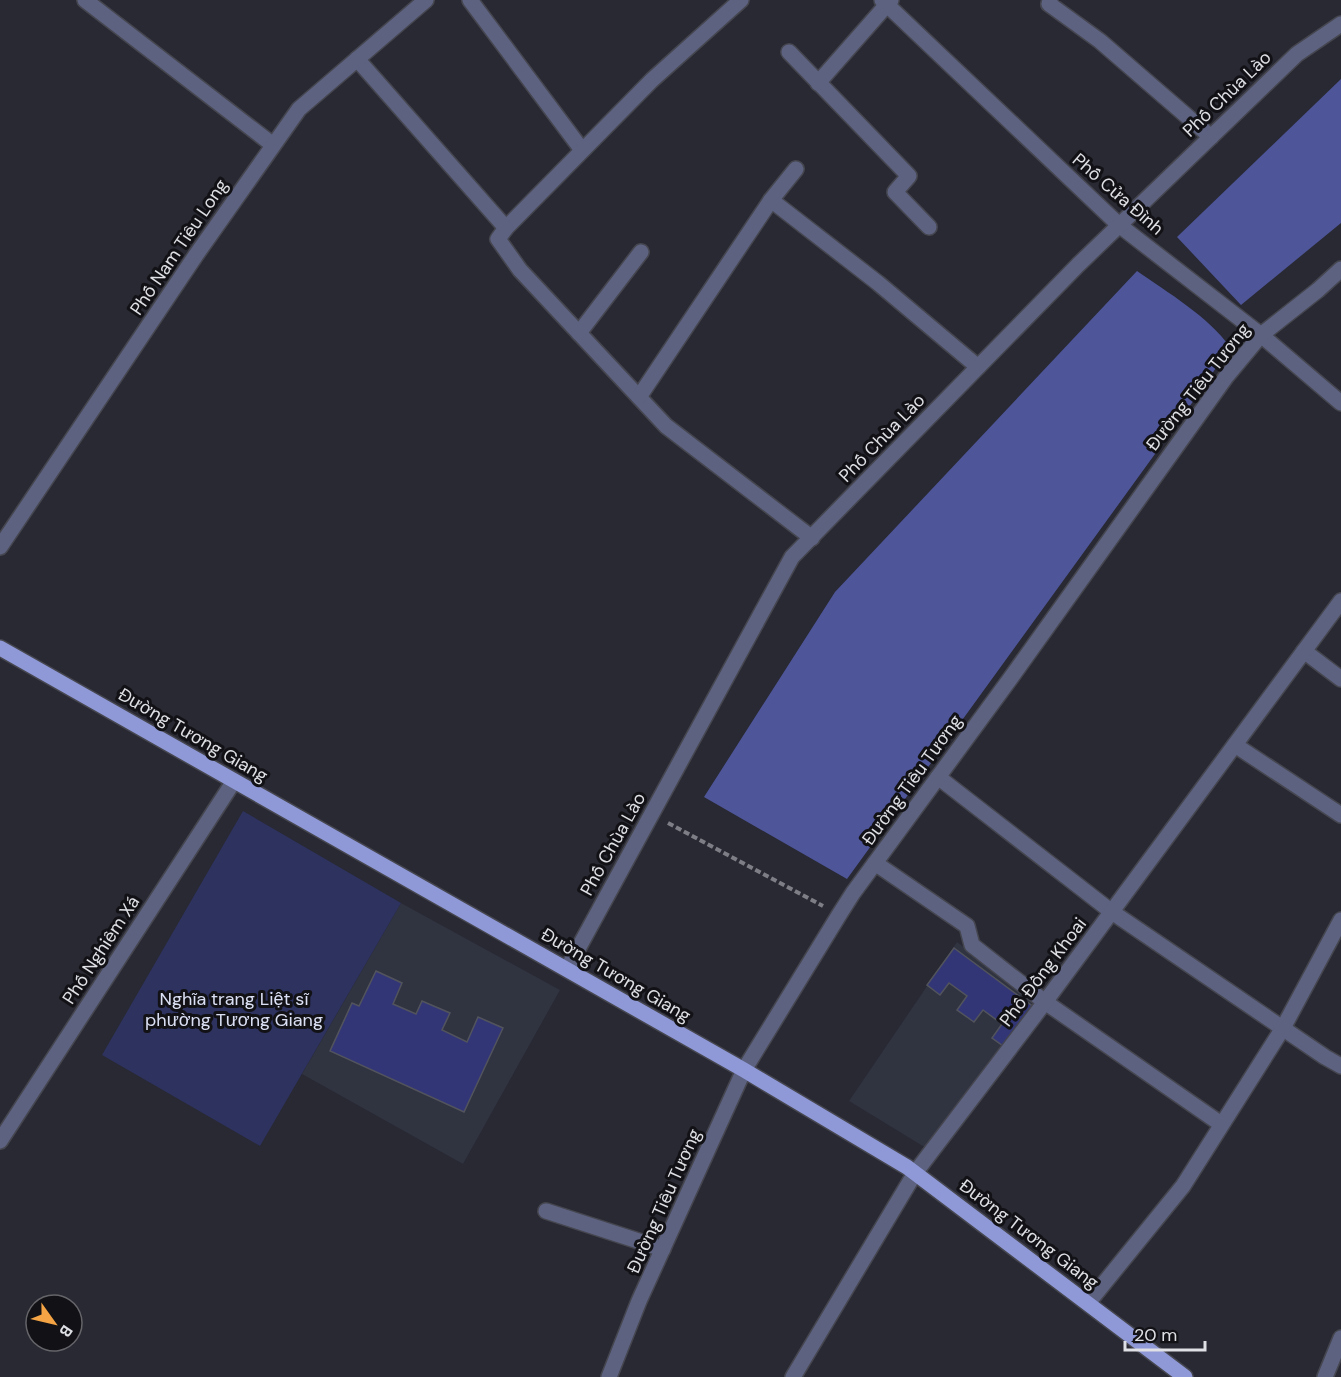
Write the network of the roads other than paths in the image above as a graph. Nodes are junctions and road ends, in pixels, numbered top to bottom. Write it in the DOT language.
graph roads {
  1 [pos="85,0"];
  2 [pos="426,0"];
  3 [pos="470,0"];
  4 [pos="741,0"];
  5 [pos="1050,0"];
  6 [pos="887,2"];
  7 [pos="1341,24"];
  8 [pos="789,52"];
  9 [pos="357,59"];
  10 [pos="818,83"];
  11 [pos="1211,137"];
  12 [pos="273,145"];
  13 [pos="582,150"];
  14 [pos="796,169"];
  15 [pos="771,200"];
  16 [pos="1119,225"];
  17 [pos="929,227"];
  18 [pos="506,228"];
  19 [pos="641,252"];
  20 [pos="1341,269"];
  21 [pos="579,333"];
  22 [pos="1261,335"];
  23 [pos="978,367"];
  24 [pos="639,397"];
  25 [pos="1341,403"];
  26 [pos="812,538"];
  27 [pos="0,547"];
  28 [pos="1341,601"];
  29 [pos="0,648"];
  30 [pos="1304,651"];
  31 [pos="1341,679"];
  32 [pos="1235,745"];
  33 [pos="938,777"];
  34 [pos="234,781"];
  35 [pos="1341,815"];
  36 [pos="875,863"];
  37 [pos="1112,912"];
  38 [pos="1341,920"];
  39 [pos="567,969"];
  40 [pos="1045,1002"];
  41 [pos="1283,1028"];
  42 [pos="1341,1066"];
  43 [pos="744,1070"];
  44 [pos="1221,1124"];
  45 [pos="0,1141"];
  46 [pos="915,1173"];
  47 [pos="546,1211"];
  48 [pos="663,1249"];
  49 [pos="1088,1304"];
  50 [pos="1341,1338"];
  51 [pos="609,1377"];
  52 [pos="793,1377"];
  53 [pos="1185,1377"];
  54 [pos="1325,1377"];
  1 -- 12 [label="street"];
  2 -- 9 [label="street, Phố Nam Tiêu Long"];
  3 -- 13 [label="street"];
  4 -- 13 [label="street"];
  5 -- 11 [label="street"];
  6 -- 10 [label="street"];
  6 -- 16 [label="street, Phố Cửa Đình"];
  7 -- 11 [label="street, Phố Chùa Lào"];
  8 -- 10 [label="street"];
  9 -- 12 [label="street, Phố Nam Tiêu Long"];
  9 -- 18 [label="street"];
  10 -- 17 [label="street"];
  11 -- 16 [label="street, Phố Chùa Lào"];
  12 -- 27 [label="street, Phố Nam Tiêu Long"];
  13 -- 18 [label="street"];
  14 -- 15 [label="street"];
  15 -- 23 [label="street"];
  15 -- 24 [label="street"];
  16 -- 22 [label="street, Phố Cửa Đình"];
  16 -- 23 [label="street, Phố Chùa Lào"];
  18 -- 21 [label="street"];
  19 -- 21 [label="street"];
  20 -- 22 [label="street, Đường Tiêu Tương"];
  21 -- 24 [label="street"];
  22 -- 25 [label="street, Phố Cửa Đình"];
  22 -- 33 [label="street, Đường Tiêu Tương"];
  23 -- 26 [label="street, Phố Chùa Lào"];
  24 -- 26 [label="street"];
  26 -- 39 [label="street, Phố Chùa Lào"];
  28 -- 30 [label="street, Phố Đồng Khoai"];
  29 -- 34 [label="main road, Đường Tương Giang"];
  30 -- 31 [label="street"];
  30 -- 32 [label="street, Phố Đồng Khoai"];
  32 -- 35 [label="street"];
  32 -- 37 [label="street, Phố Đồng Khoai"];
  33 -- 36 [label="street, Đường Tiêu Tương"];
  33 -- 37 [label="street"];
  34 -- 39 [label="main road, Đường Tương Giang"];
  34 -- 45 [label="street, Phố Nghiêm Xá"];
  36 -- 40 [label="street"];
  36 -- 43 [label="street, Đường Tiêu Tương"];
  37 -- 40 [label="street, Phố Đồng Khoai"];
  37 -- 41 [label="street"];
  38 -- 41 [label="street"];
  39 -- 43 [label="main road, Đường Tương Giang"];
  40 -- 44 [label="street"];
  40 -- 46 [label="street, Phố Đồng Khoai"];
  41 -- 42 [label="street"];
  41 -- 44 [label="street"];
  43 -- 46 [label="main road, Đường Tương Giang"];
  43 -- 48 [label="street, Đường Tiêu Tương"];
  44 -- 49 [label="street"];
  46 -- 49 [label="main road, Đường Tương Giang"];
  46 -- 52 [label="street, Phố Đồng Khoai"];
  47 -- 48 [label="street"];
  48 -- 51 [label="street, Đường Tiêu Tương"];
  49 -- 53 [label="main road, Đường Tương Giang"];
  50 -- 54 [label="street"];
}
